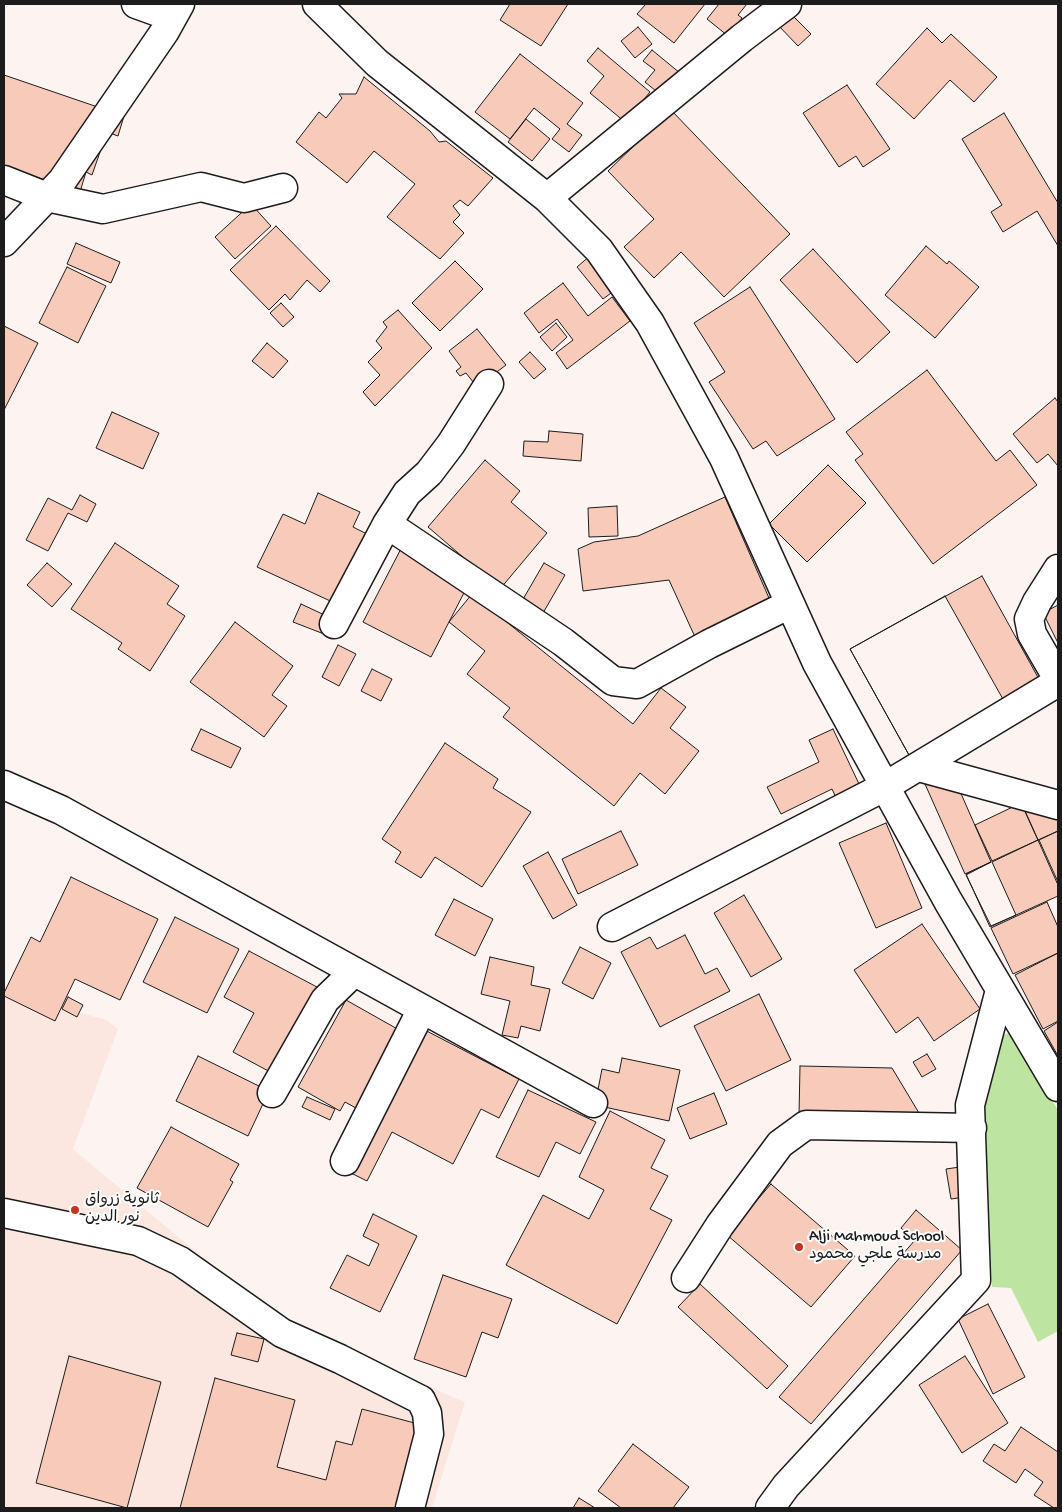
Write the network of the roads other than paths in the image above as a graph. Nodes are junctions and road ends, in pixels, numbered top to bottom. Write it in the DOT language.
graph roads {
  1 [pos="136,4"];
  2 [pos="317,4"];
  3 [pos="787,4"];
  4 [pos="176,11"];
  5 [pos="4,180"];
  6 [pos="283,188"];
  7 [pos="47,197"];
  8 [pos="547,198"];
  9 [pos="4,242"];
  10 [pos="489,384"];
  11 [pos="387,524"];
  12 [pos="1058,569"];
  13 [pos="790,604"];
  14 [pos="334,624"];
  15 [pos="1058,680"];
  16 [pos="919,766"];
  17 [pos="4,785"];
  18 [pos="884,788"];
  19 [pos="1058,805"];
  20 [pos="612,927"];
  21 [pos="354,972"];
  22 [pos="1000,990"];
  23 [pos="421,1011"];
  24 [pos="1058,1086"];
  25 [pos="272,1093"];
  26 [pos="593,1104"];
  27 [pos="972,1128"];
  28 [pos="345,1161"];
  29 [pos="4,1214"];
  30 [pos="686,1278"];
  31 [pos="410,1508"];
  32 [pos="770,1508"];
  1 -- 4 [label="street"];
  2 -- 8 [label="street"];
  3 -- 8 [label="street"];
  4 -- 7 [label="street"];
  5 -- 7 [label="street"];
  6 -- 7 [label="street"];
  7 -- 9 [label="street"];
  8 -- 13 [label="street"];
  10 -- 11 [label="street"];
  11 -- 13 [label="street"];
  11 -- 14 [label="street"];
  12 -- 15 [label="street"];
  13 -- 18 [label="street"];
  15 -- 16 [label="street"];
  16 -- 18 [label="street"];
  16 -- 19 [label="street"];
  17 -- 21 [label="street"];
  18 -- 20 [label="street"];
  18 -- 22 [label="street"];
  21 -- 23 [label="street"];
  21 -- 25 [label="street"];
  22 -- 24 [label="street"];
  22 -- 27 [label="street"];
  23 -- 26 [label="street"];
  23 -- 28 [label="street"];
  27 -- 30 [label="street"];
  27 -- 32 [label="street"];
  29 -- 31 [label="street"];
}
